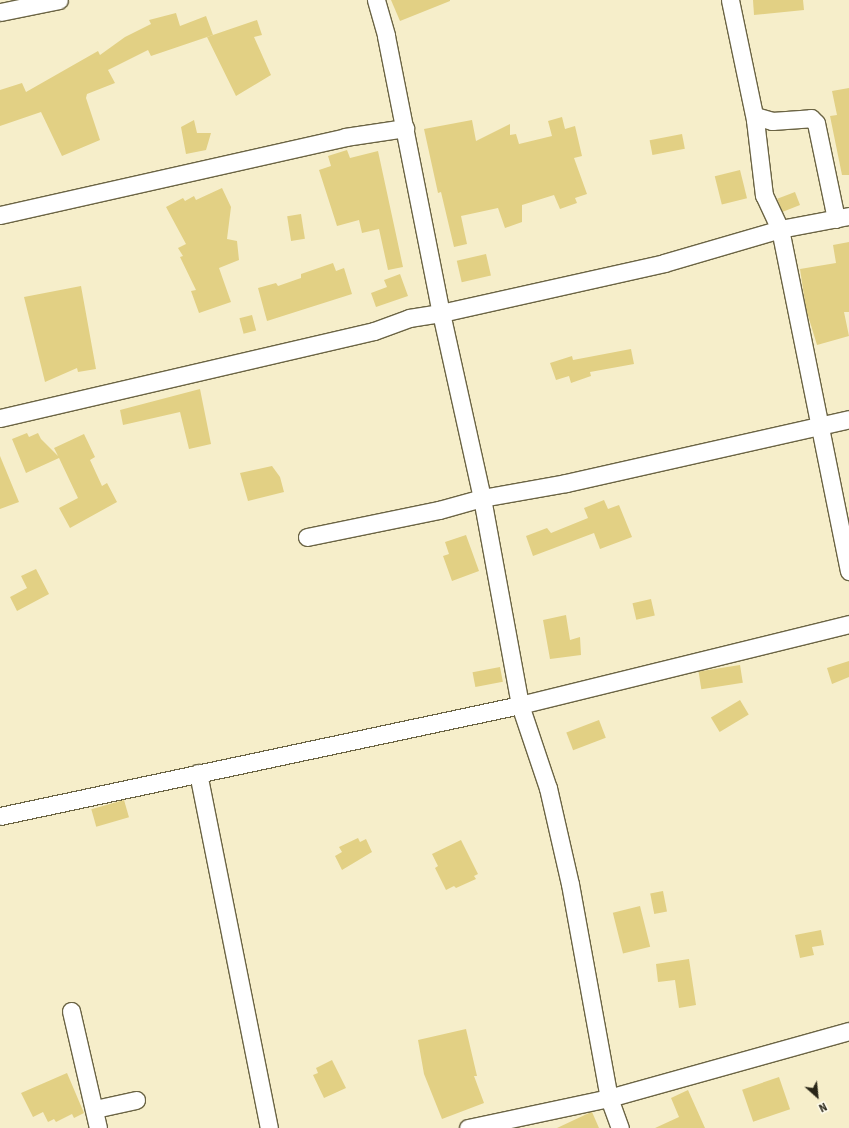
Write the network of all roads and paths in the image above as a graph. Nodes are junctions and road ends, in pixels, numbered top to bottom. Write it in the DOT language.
graph roads {
  1 [pos="58,0"];
  2 [pos="376,0"];
  3 [pos="730,0"];
  4 [pos="0,12"];
  5 [pos="754,116"];
  6 [pos="405,128"];
  7 [pos="0,216"];
  8 [pos="843,218"];
  9 [pos="780,229"];
  10 [pos="441,313"];
  11 [pos="0,418"];
  12 [pos="849,419"];
  13 [pos="819,425"];
  14 [pos="482,498"];
  15 [pos="307,537"];
  16 [pos="849,571"];
  17 [pos="849,624"];
  18 [pos="520,705"];
  19 [pos="198,773"];
  20 [pos="0,816"];
  21 [pos="71,1010"];
  22 [pos="849,1031"];
  23 [pos="609,1098"];
  24 [pos="136,1100"];
  25 [pos="94,1109"];
  26 [pos="98,1128"];
  27 [pos="269,1128"];
  28 [pos="468,1128"];
  29 [pos="620,1128"];
  1 -- 4 [label="street"];
  2 -- 6 [label="street"];
  3 -- 5 [label="street"];
  5 -- 8 [label="street"];
  5 -- 9 [label="street"];
  6 -- 7 [label="street"];
  6 -- 10 [label="street"];
  8 -- 9 [label="street"];
  9 -- 10 [label="street"];
  9 -- 13 [label="street"];
  10 -- 11 [label="street"];
  10 -- 14 [label="street"];
  12 -- 13 [label="street"];
  13 -- 14 [label="street"];
  13 -- 16 [label="street"];
  14 -- 15 [label="street"];
  14 -- 18 [label="street"];
  17 -- 18 [label="street"];
  18 -- 19 [label="street"];
  18 -- 23 [label="street"];
  19 -- 20 [label="street"];
  19 -- 27 [label="street"];
  21 -- 25 [label="street"];
  22 -- 23 [label="street"];
  23 -- 28 [label="street"];
  23 -- 29 [label="street"];
  24 -- 25 [label="street"];
  25 -- 26 [label="street"];
}
